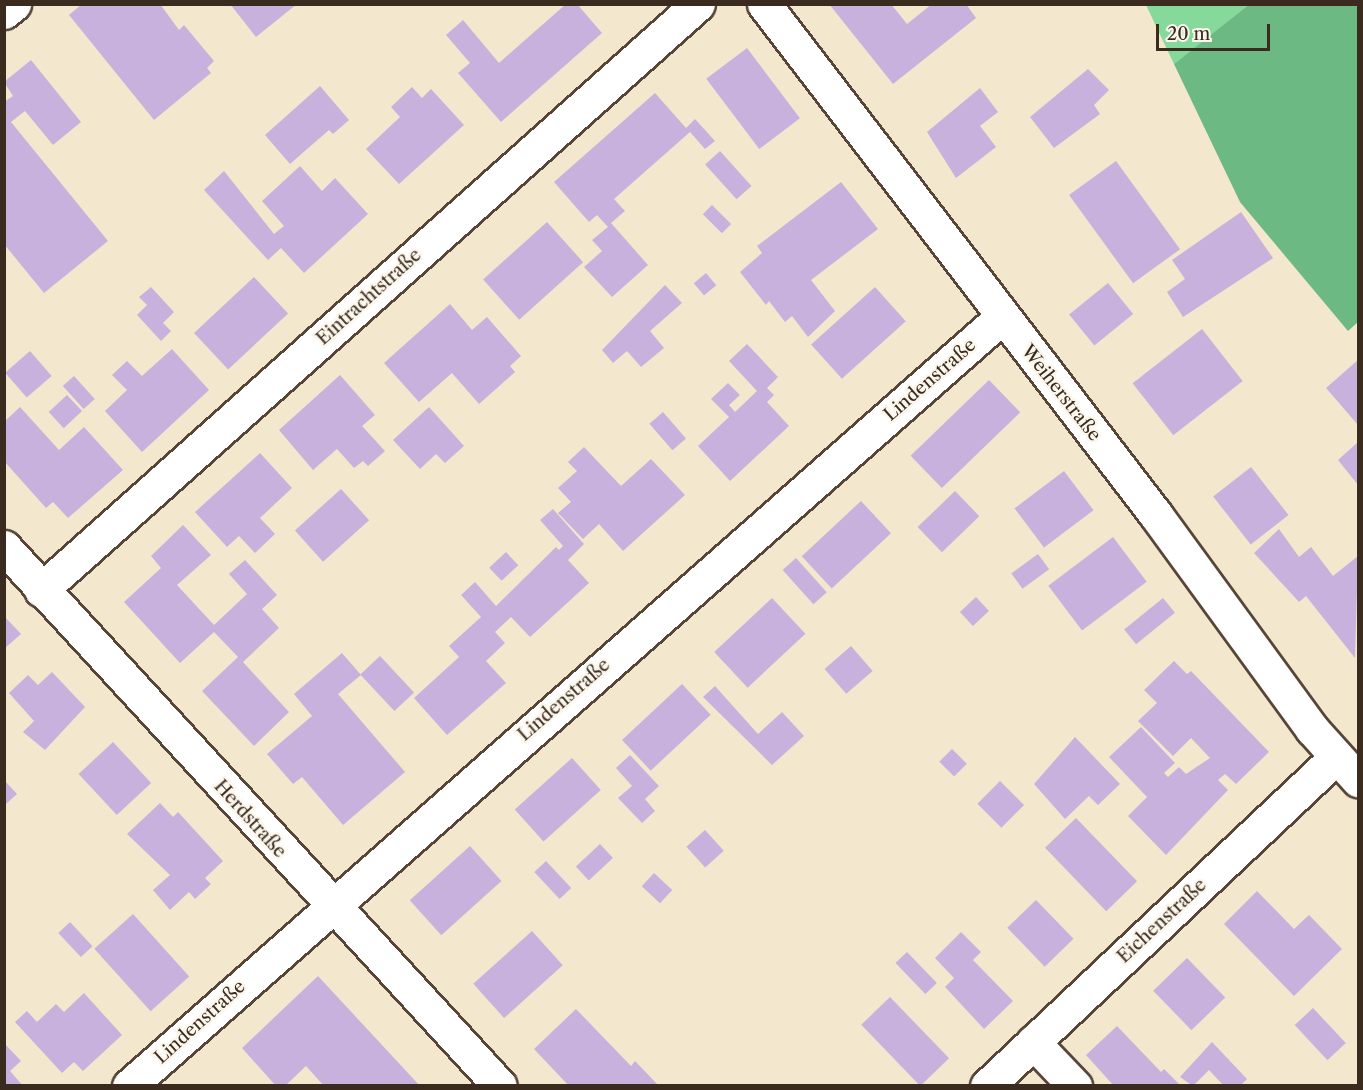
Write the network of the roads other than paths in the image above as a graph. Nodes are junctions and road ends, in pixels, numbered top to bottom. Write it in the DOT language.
graph roads {
  1 [pos="14,4"];
  2 [pos="698,4"];
  3 [pos="764,4"];
  4 [pos="4,12"];
  5 [pos="1002,316"];
  6 [pos="4,547"];
  7 [pos="41,590"];
  8 [pos="1336,757"];
  9 [pos="1359,780"];
  10 [pos="330,906"];
  11 [pos="1033,1042"];
  12 [pos="129,1086"];
  13 [pos="500,1086"];
  14 [pos="987,1086"];
  15 [pos="1075,1086"];
  1 -- 4 [label="street"];
  2 -- 7 [label="street, Eintrachtstraße"];
  3 -- 5 [label="street, Weiherstraße"];
  5 -- 8 [label="street, Weiherstraße"];
  5 -- 10 [label="street, Lindenstraße"];
  6 -- 7 [label="street, Herdstraße"];
  7 -- 10 [label="street, Herdstraße"];
  8 -- 9 [label="street, Weiherstraße"];
  8 -- 11 [label="street, Eichenstraße"];
  10 -- 12 [label="street, Lindenstraße"];
  10 -- 13 [label="street, Herdstraße"];
  11 -- 14 [label="street, Eichenstraße"];
  11 -- 15 [label="street"];
}
